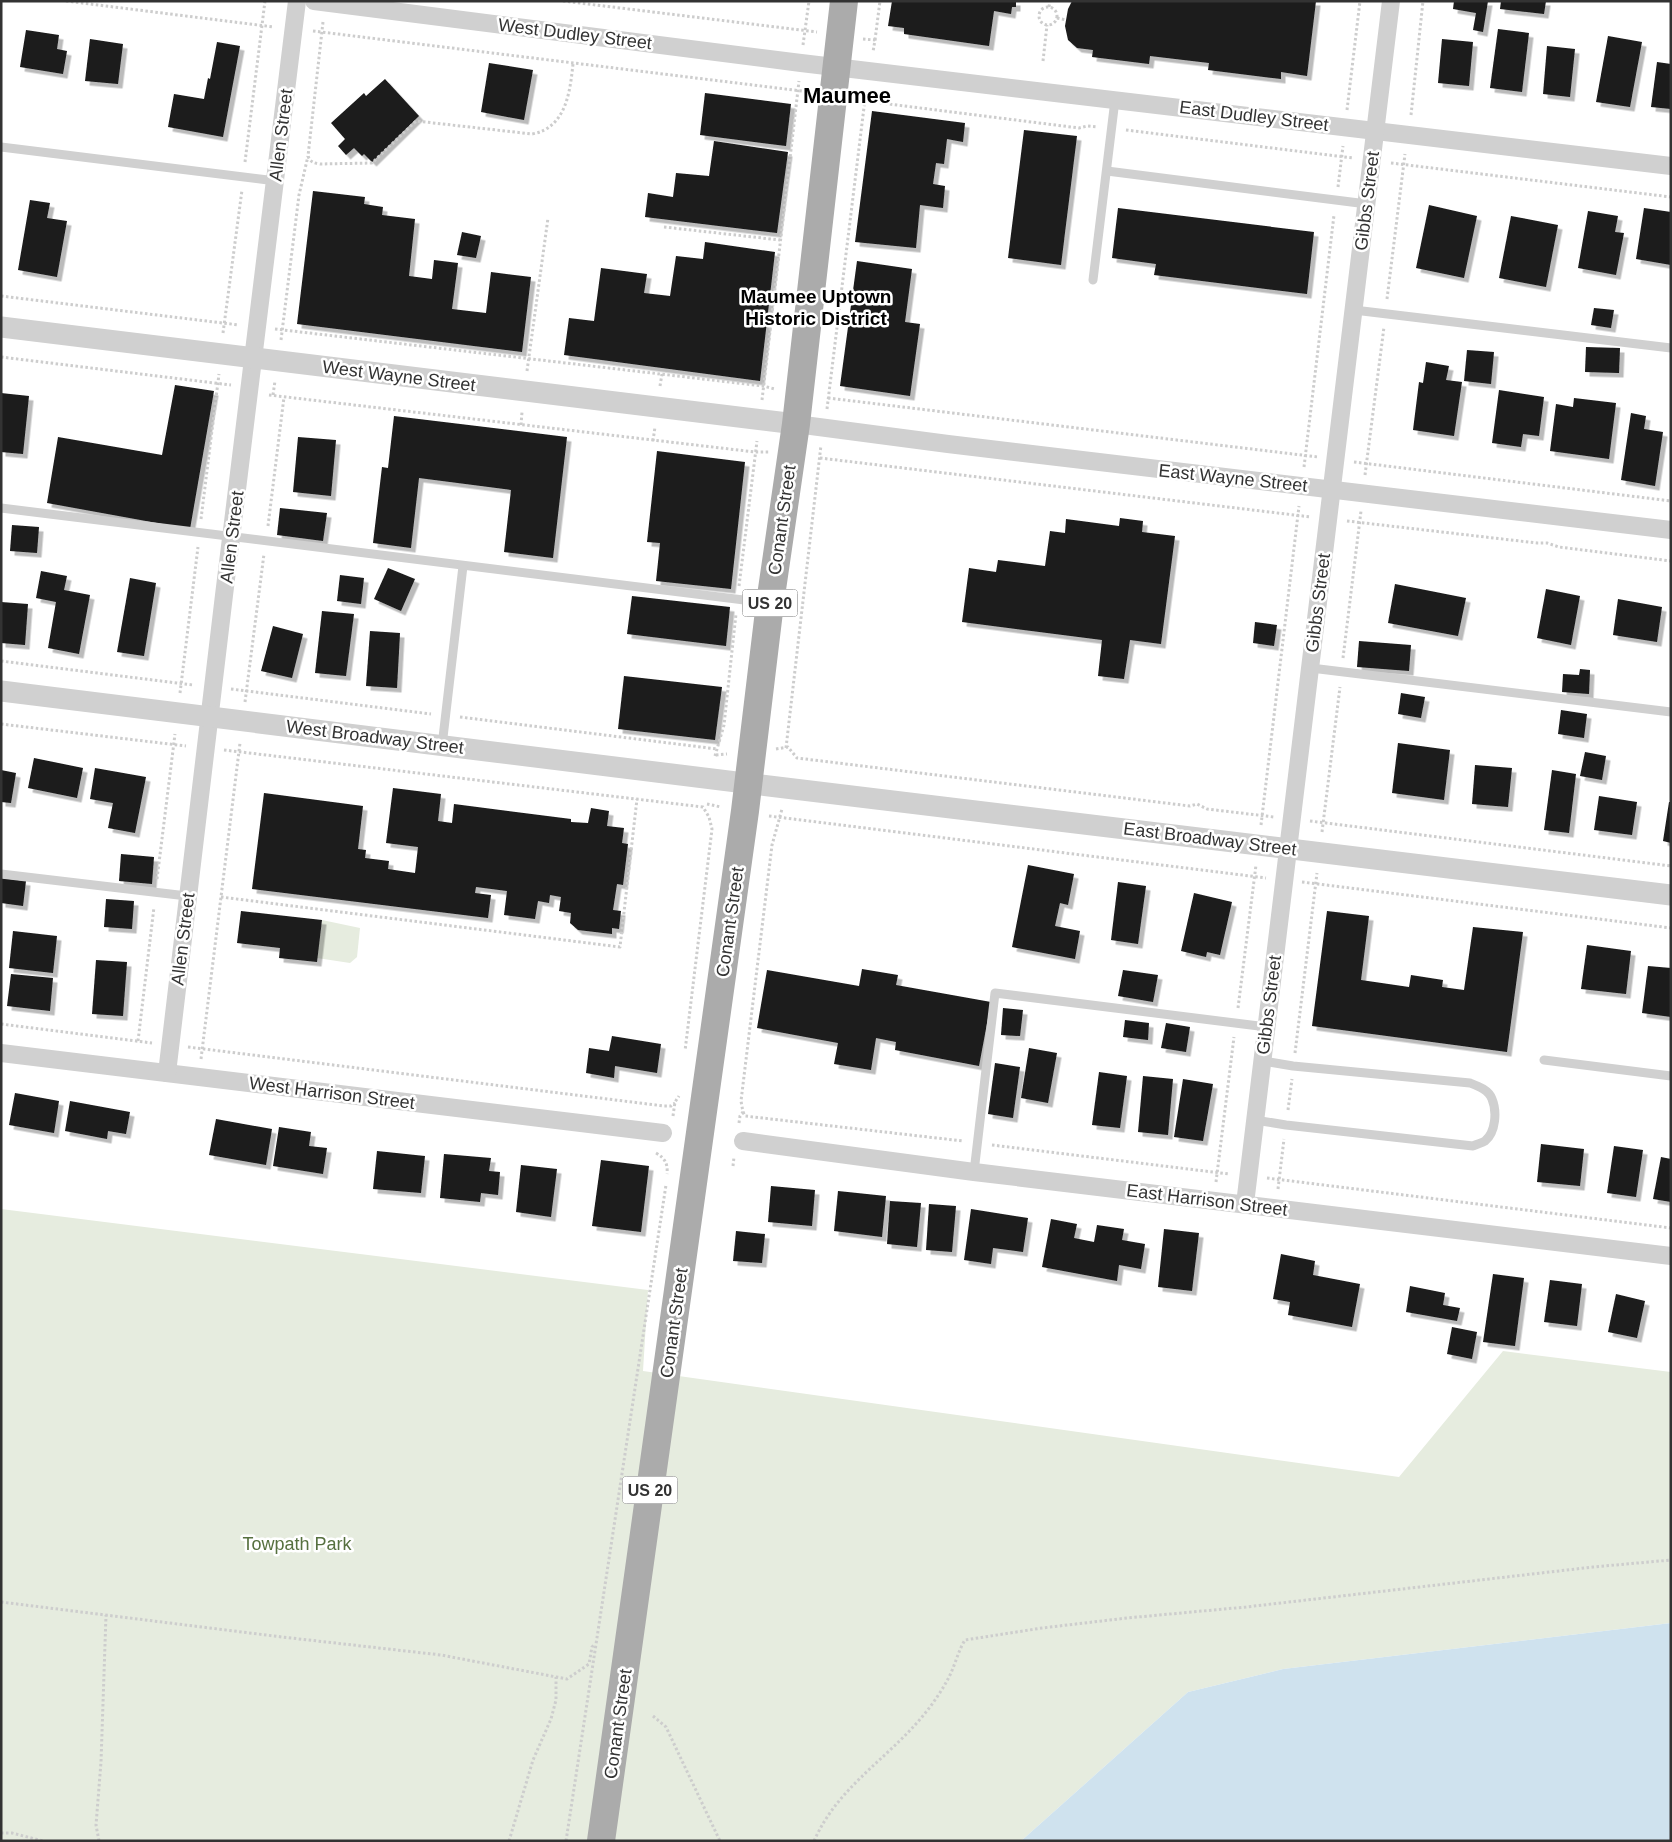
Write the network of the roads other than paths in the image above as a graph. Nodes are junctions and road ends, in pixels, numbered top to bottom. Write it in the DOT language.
graph roads {
  1 [pos="297,1"];
  2 [pos="314,1"];
  3 [pos="844,1"];
  4 [pos="1392,1"];
  5 [pos="836,67"];
  6 [pos="1115,100"];
  7 [pos="1375,131"];
  8 [pos="1,146"];
  9 [pos="1671,166"];
  10 [pos="1107,171"];
  11 [pos="276,181"];
  12 [pos="1367,204"];
  13 [pos="1093,280"];
  14 [pos="1354,310"];
  15 [pos="1,327"];
  16 [pos="1671,348"];
  17 [pos="252,357"];
  18 [pos="796,424"];
  19 [pos="1332,489"];
  20 [pos="1,508"];
  21 [pos="1671,530"];
  22 [pos="232,538"];
  23 [pos="463,566"];
  24 [pos="770,603"];
  25 [pos="1310,668"];
  26 [pos="1,691"];
  27 [pos="1671,712"];
  28 [pos="209,716"];
  29 [pos="442,746"];
  30 [pos="748,784"];
  31 [pos="1288,848"];
  32 [pos="1,874"];
  33 [pos="1671,895"];
  34 [pos="187,896"];
  35 [pos="1267,1027"];
  36 [pos="1,1053"];
  37 [pos="1544,1060"];
  38 [pos="1263,1061"];
  39 [pos="167,1073"];
  40 [pos="1671,1076"];
  41 [pos="1256,1120"];
  42 [pos="663,1134"];
  43 [pos="739,1145"];
  44 [pos="974,1172"];
  45 [pos="1245,1204"];
  46 [pos="1671,1256"];
  47 [pos="601,1841"];
  1 -- 11 [label="street, Allen Street"];
  2 -- 5 [label="street, West Dudley Street"];
  3 -- 5 [label="main road, Conant Street / US 20"];
  4 -- 7 [label="street, Gibbs Street"];
  5 -- 6 [label="street, East Dudley Street"];
  5 -- 18 [label="main road, Conant Street / US 20"];
  6 -- 7 [label="street, East Dudley Street"];
  6 -- 10 [label="lane"];
  7 -- 9 [label="street, East Dudley Street"];
  7 -- 12 [label="street, Gibbs Street"];
  8 -- 11 [label="lane"];
  10 -- 12 [label="lane"];
  10 -- 13 [label="lane"];
  11 -- 17 [label="street, Allen Street"];
  12 -- 14 [label="street, Gibbs Street"];
  14 -- 16 [label="lane"];
  14 -- 19 [label="street, Gibbs Street"];
  15 -- 17 [label="street, West Wayne Street"];
  17 -- 18 [label="street, West Wayne Street"];
  17 -- 22 [label="street, Allen Street"];
  18 -- 19 [label="street, East Wayne Street"];
  18 -- 24 [label="main road, Conant Street / US 20"];
  19 -- 21 [label="street, East Wayne Street"];
  19 -- 25 [label="street, Gibbs Street"];
  20 -- 22 [label="lane"];
  22 -- 23 [label="lane"];
  22 -- 28 [label="street, Allen Street"];
  23 -- 24 [label="lane"];
  23 -- 29 [label="lane"];
  24 -- 30 [label="main road, Conant Street / US 20"];
  25 -- 27 [label="lane"];
  25 -- 31 [label="street, Gibbs Street"];
  26 -- 28 [label="street, West Broadway Street"];
  28 -- 29 [label="street, West Broadway Street"];
  28 -- 34 [label="street, Allen Street"];
  29 -- 30 [label="street, West Broadway Street"];
  30 -- 31 [label="street, East Broadway Street"];
  30 -- 47 [label="main road, Conant Street / US 20"];
  31 -- 33 [label="street, East Broadway Street"];
  31 -- 35 [label="street, Gibbs Street"];
  32 -- 34 [label="lane"];
  34 -- 39 [label="street, Allen Street"];
  35 -- 38 [label="street, Gibbs Street"];
  35 -- 44 [label="lane"];
  36 -- 39 [label="street, West Harrison Street"];
  37 -- 40 [label="lane"];
  38 -- 41 [label="street, Gibbs Street"];
  38 -- 41 [label="lane"];
  39 -- 42 [label="street, West Harrison Street"];
  41 -- 45 [label="street, Gibbs Street"];
  43 -- 44 [label="street, East Harrison Street"];
  44 -- 45 [label="street, East Harrison Street"];
  45 -- 46 [label="street, East Harrison Street"];
}
